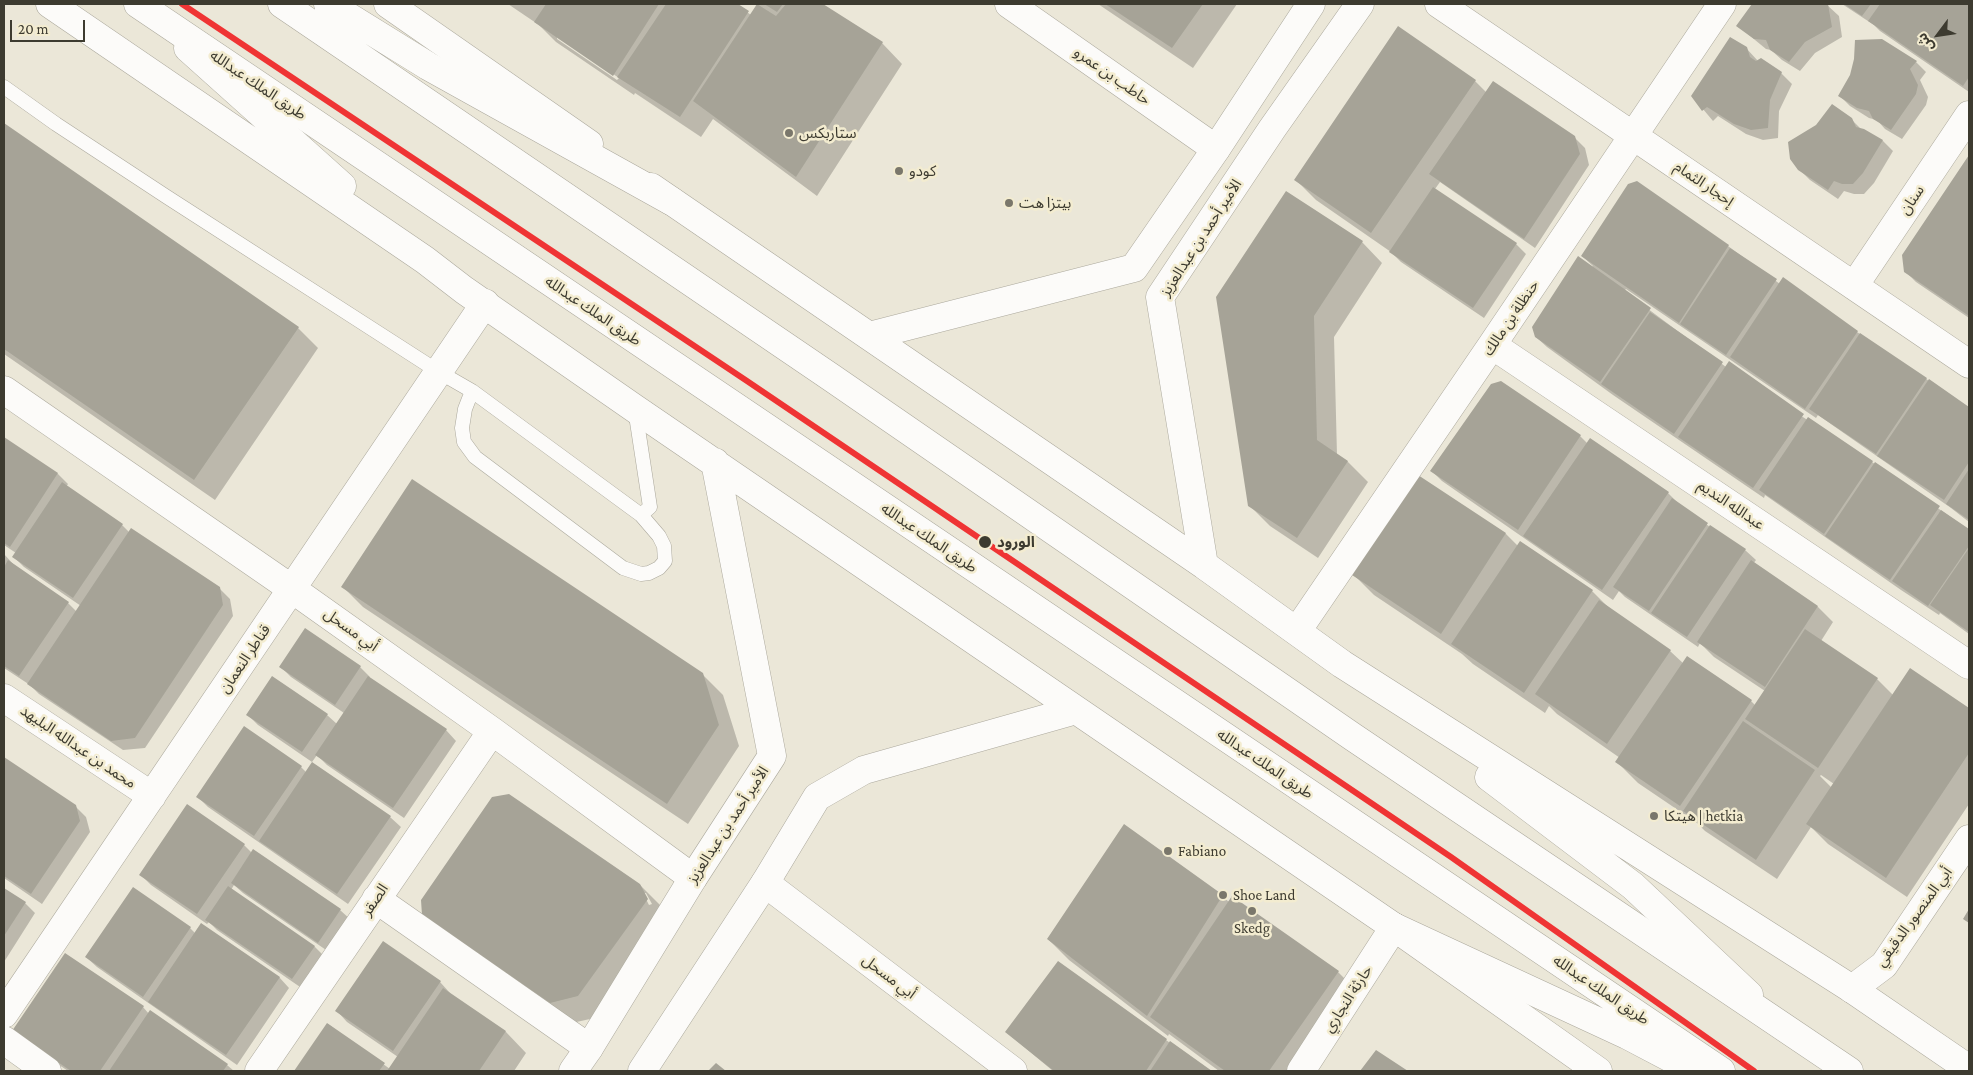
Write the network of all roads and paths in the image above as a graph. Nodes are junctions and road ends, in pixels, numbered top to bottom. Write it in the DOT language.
graph roads {
  1 [pos="50,4"];
  2 [pos="139,4"];
  3 [pos="282,4"];
  4 [pos="328,4"];
  5 [pos="388,4"];
  6 [pos="1009,4"];
  7 [pos="1311,4"];
  8 [pos="1360,4"];
  9 [pos="1440,4"];
  10 [pos="1722,4"];
  11 [pos="4,87"];
  12 [pos="1969,115"];
  13 [pos="1633,135"];
  14 [pos="1216,149"];
  15 [pos="671,201"];
  16 [pos="425,260"];
  17 [pos="1854,286"];
  18 [pos="485,303"];
  19 [pos="869,336"];
  20 [pos="1492,345"];
  21 [pos="1969,364"];
  22 [pos="439,372"];
  23 [pos="4,390"];
  24 [pos="472,391"];
  25 [pos="634,408"];
  26 [pos="715,462"];
  27 [pos="641,515"];
  28 [pos="1204,565"];
  29 [pos="292,589"];
  30 [pos="1297,631"];
  31 [pos="1342,664"];
  32 [pos="1969,665"];
  33 [pos="4,698"];
  34 [pos="1076,710"];
  35 [pos="492,731"];
  36 [pos="152,796"];
  37 [pos="1969,839"];
  38 [pos="694,878"];
  39 [pos="765,883"];
  40 [pos="376,899"];
  41 [pos="1394,926"];
  42 [pos="1852,989"];
  43 [pos="4,1014"];
  44 [pos="1783,1026"];
  45 [pos="4,1040"];
  46 [pos="590,1048"];
  47 [pos="1969,1069"];
  48 [pos="1009,1070"];
  49 [pos="47,1071"];
  50 [pos="259,1071"];
  51 [pos="573,1071"];
  52 [pos="642,1071"];
  53 [pos="1302,1071"];
  54 [pos="1598,1071"];
  55 [pos="1694,1071"];
  56 [pos="1721,1071"];
  57 [pos="1849,1071"];
  1 -- 16 [label="main road"];
  2 -- 16 [label="main road"];
  2 -- 56 [label="main road, طريق الملك عبدالله"];
  3 -- 44 [label="main road"];
  4 -- 15 [label="main road"];
  5 -- 15 [label="main road"];
  6 -- 14 [label="main road, حاطب بن عمرو"];
  7 -- 14 [label="main road"];
  8 -- 28 [label="main road, الأمير أحمد بن عبدالعزيز"];
  9 -- 13 [label="main road, إحجار الثمام"];
  10 -- 13 [label="main road, حنظلة بن مالك"];
  11 -- 22 [label="lane"];
  12 -- 17 [label="main road, سنان"];
  13 -- 17 [label="main road, إحجار الثمام"];
  13 -- 20 [label="main road, حنظلة بن مالك"];
  14 -- 19 [label="main road"];
  15 -- 19 [label="main road"];
  16 -- 18 [label="main road"];
  17 -- 21 [label="main road, إحجار الثمام"];
  18 -- 22 [label="main road, قناطر النعمان"];
  18 -- 25 [label="main road"];
  19 -- 28 [label="main road"];
  20 -- 30 [label="main road, حنظلة بن مالك"];
  20 -- 32 [label="main road, عبدالله النديم"];
  22 -- 24 [label="lane"];
  22 -- 29 [label="main road, قناطر النعمان"];
  23 -- 29 [label="main road, أبي مسحل"];
  24 -- 27 [label="lane"];
  24 -- 27 [label="lane"];
  25 -- 26 [label="main road"];
  25 -- 27 [label="lane"];
  26 -- 34 [label="main road"];
  26 -- 38 [label="main road, الأمير أحمد بن عبدالعزيز"];
  28 -- 30 [label="main road"];
  29 -- 35 [label="main road, أبي مسحل"];
  29 -- 36 [label="main road, قناطر النعمان"];
  30 -- 31 [label="main road"];
  31 -- 42 [label="main road"];
  31 -- 44 [label="main road"];
  33 -- 36 [label="main road, محمد بن عبدالله البليهد"];
  34 -- 39 [label="main road"];
  34 -- 41 [label="main road"];
  35 -- 38 [label="main road, أبي مسحل"];
  35 -- 40 [label="main road, الصقر"];
  36 -- 43 [label="main road, قناطر النعمان"];
  37 -- 42 [label="main road, أبي المنصور الدقيقي"];
  38 -- 46 [label="main road, الأمير أحمد بن عبدالعزيز"];
  39 -- 48 [label="main road, أبي مسحل"];
  39 -- 52 [label="main road"];
  40 -- 46 [label="main road"];
  40 -- 50 [label="main road, الصقر"];
  41 -- 53 [label="main road, حارثة النجاري"];
  41 -- 54 [label="main road"];
  41 -- 55 [label="main road"];
  42 -- 47 [label="main road"];
  44 -- 57 [label="main road"];
  45 -- 49 [label="main road"];
  46 -- 51 [label="main road, الأمير أحمد بن عبدالعزيز"];
}
